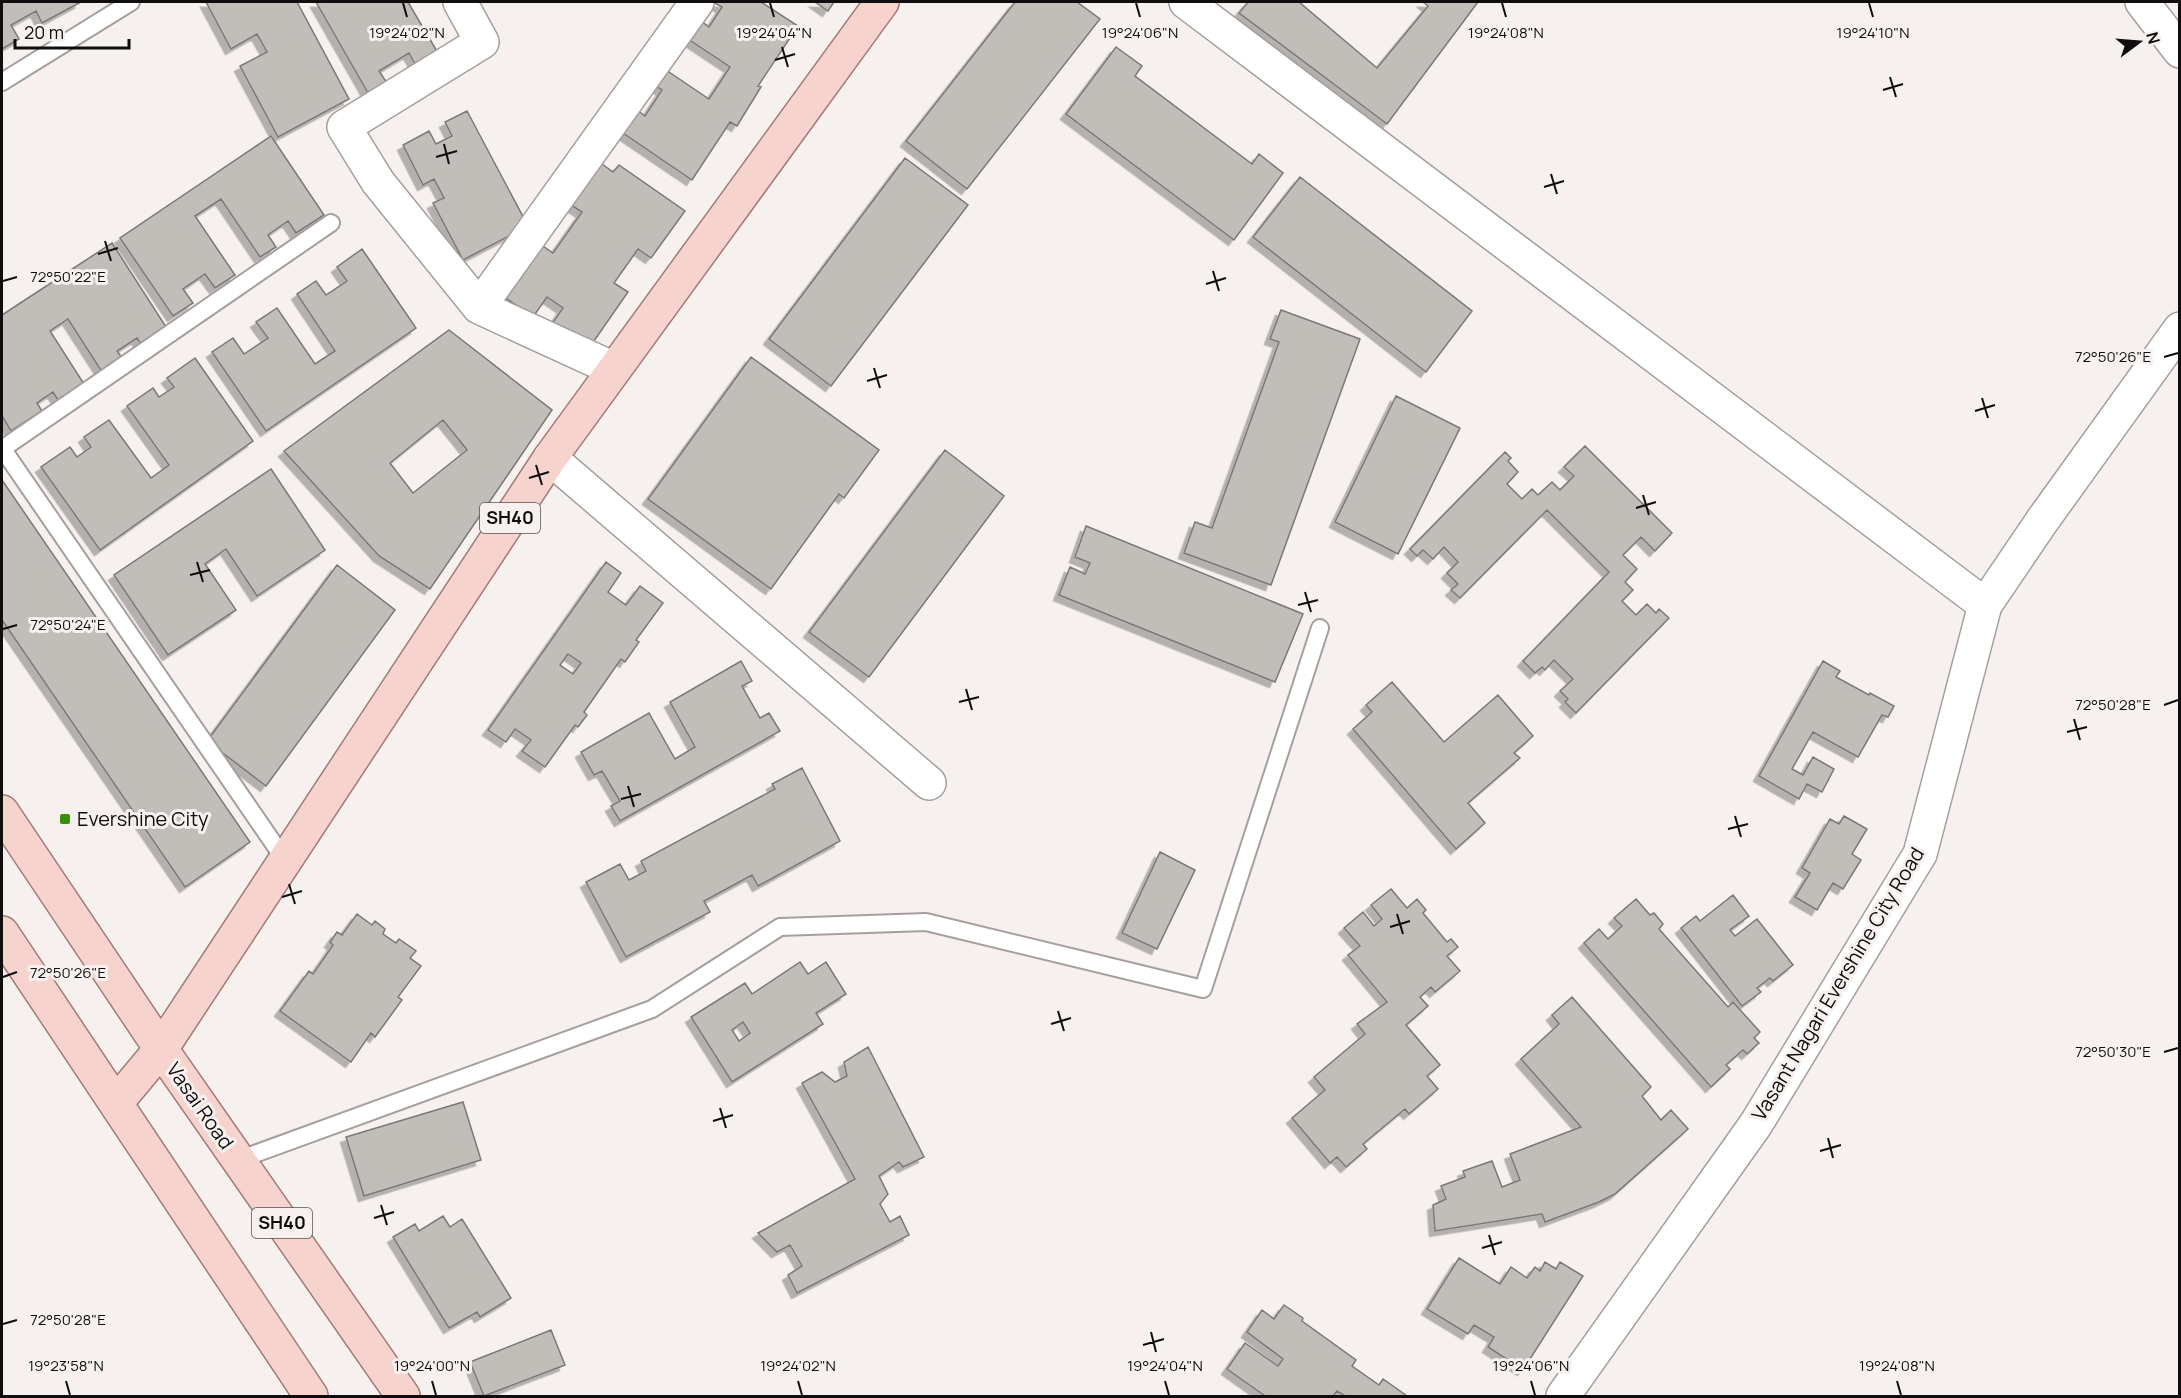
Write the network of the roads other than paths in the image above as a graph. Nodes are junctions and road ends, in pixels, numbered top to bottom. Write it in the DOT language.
graph roads {
  1 [pos="131,2"];
  2 [pos="460,2"];
  3 [pos="697,2"];
  4 [pos="882,2"];
  5 [pos="1186,2"];
  6 [pos="2142,2"];
  7 [pos="2180,51"];
  8 [pos="2,82"];
  9 [pos="331,223"];
  10 [pos="480,307"];
  11 [pos="2180,329"];
  12 [pos="614,369"];
  13 [pos="2,449"];
  14 [pos="550,458"];
  15 [pos="1985,605"];
  16 [pos="1320,628"];
  17 [pos="929,783"];
  18 [pos="2,812"];
  19 [pos="285,860"];
  20 [pos="2,933"];
  21 [pos="161,1049"];
  22 [pos="116,1103"];
  23 [pos="238,1160"];
  24 [pos="311,1396"];
  25 [pos="403,1396"];
  26 [pos="1563,1396"];
  1 -- 8 [label="lane"];
  2 -- 10 [label="street"];
  3 -- 10 [label="street"];
  4 -- 12 [label="main road, SH40"];
  5 -- 15 [label="street"];
  6 -- 7 [label="street"];
  9 -- 13 [label="lane"];
  10 -- 12 [label="street"];
  11 -- 15 [label="street, Vasant Nagari Evershine City Road"];
  12 -- 14 [label="main road, SH40"];
  13 -- 19 [label="lane"];
  14 -- 17 [label="street"];
  14 -- 19 [label="main road, SH40"];
  15 -- 26 [label="street, Vasant Nagari Evershine City Road"];
  16 -- 23 [label="lane"];
  18 -- 21 [label="main road, Vasai Road"];
  19 -- 21 [label="main road, SH40"];
  20 -- 22 [label="main road"];
  21 -- 22 [label="main road, SH40"];
  21 -- 23 [label="main road, Vasai Road / SH40"];
  22 -- 24 [label="main road"];
  23 -- 25 [label="main road, Vasai Road / SH40"];
}
